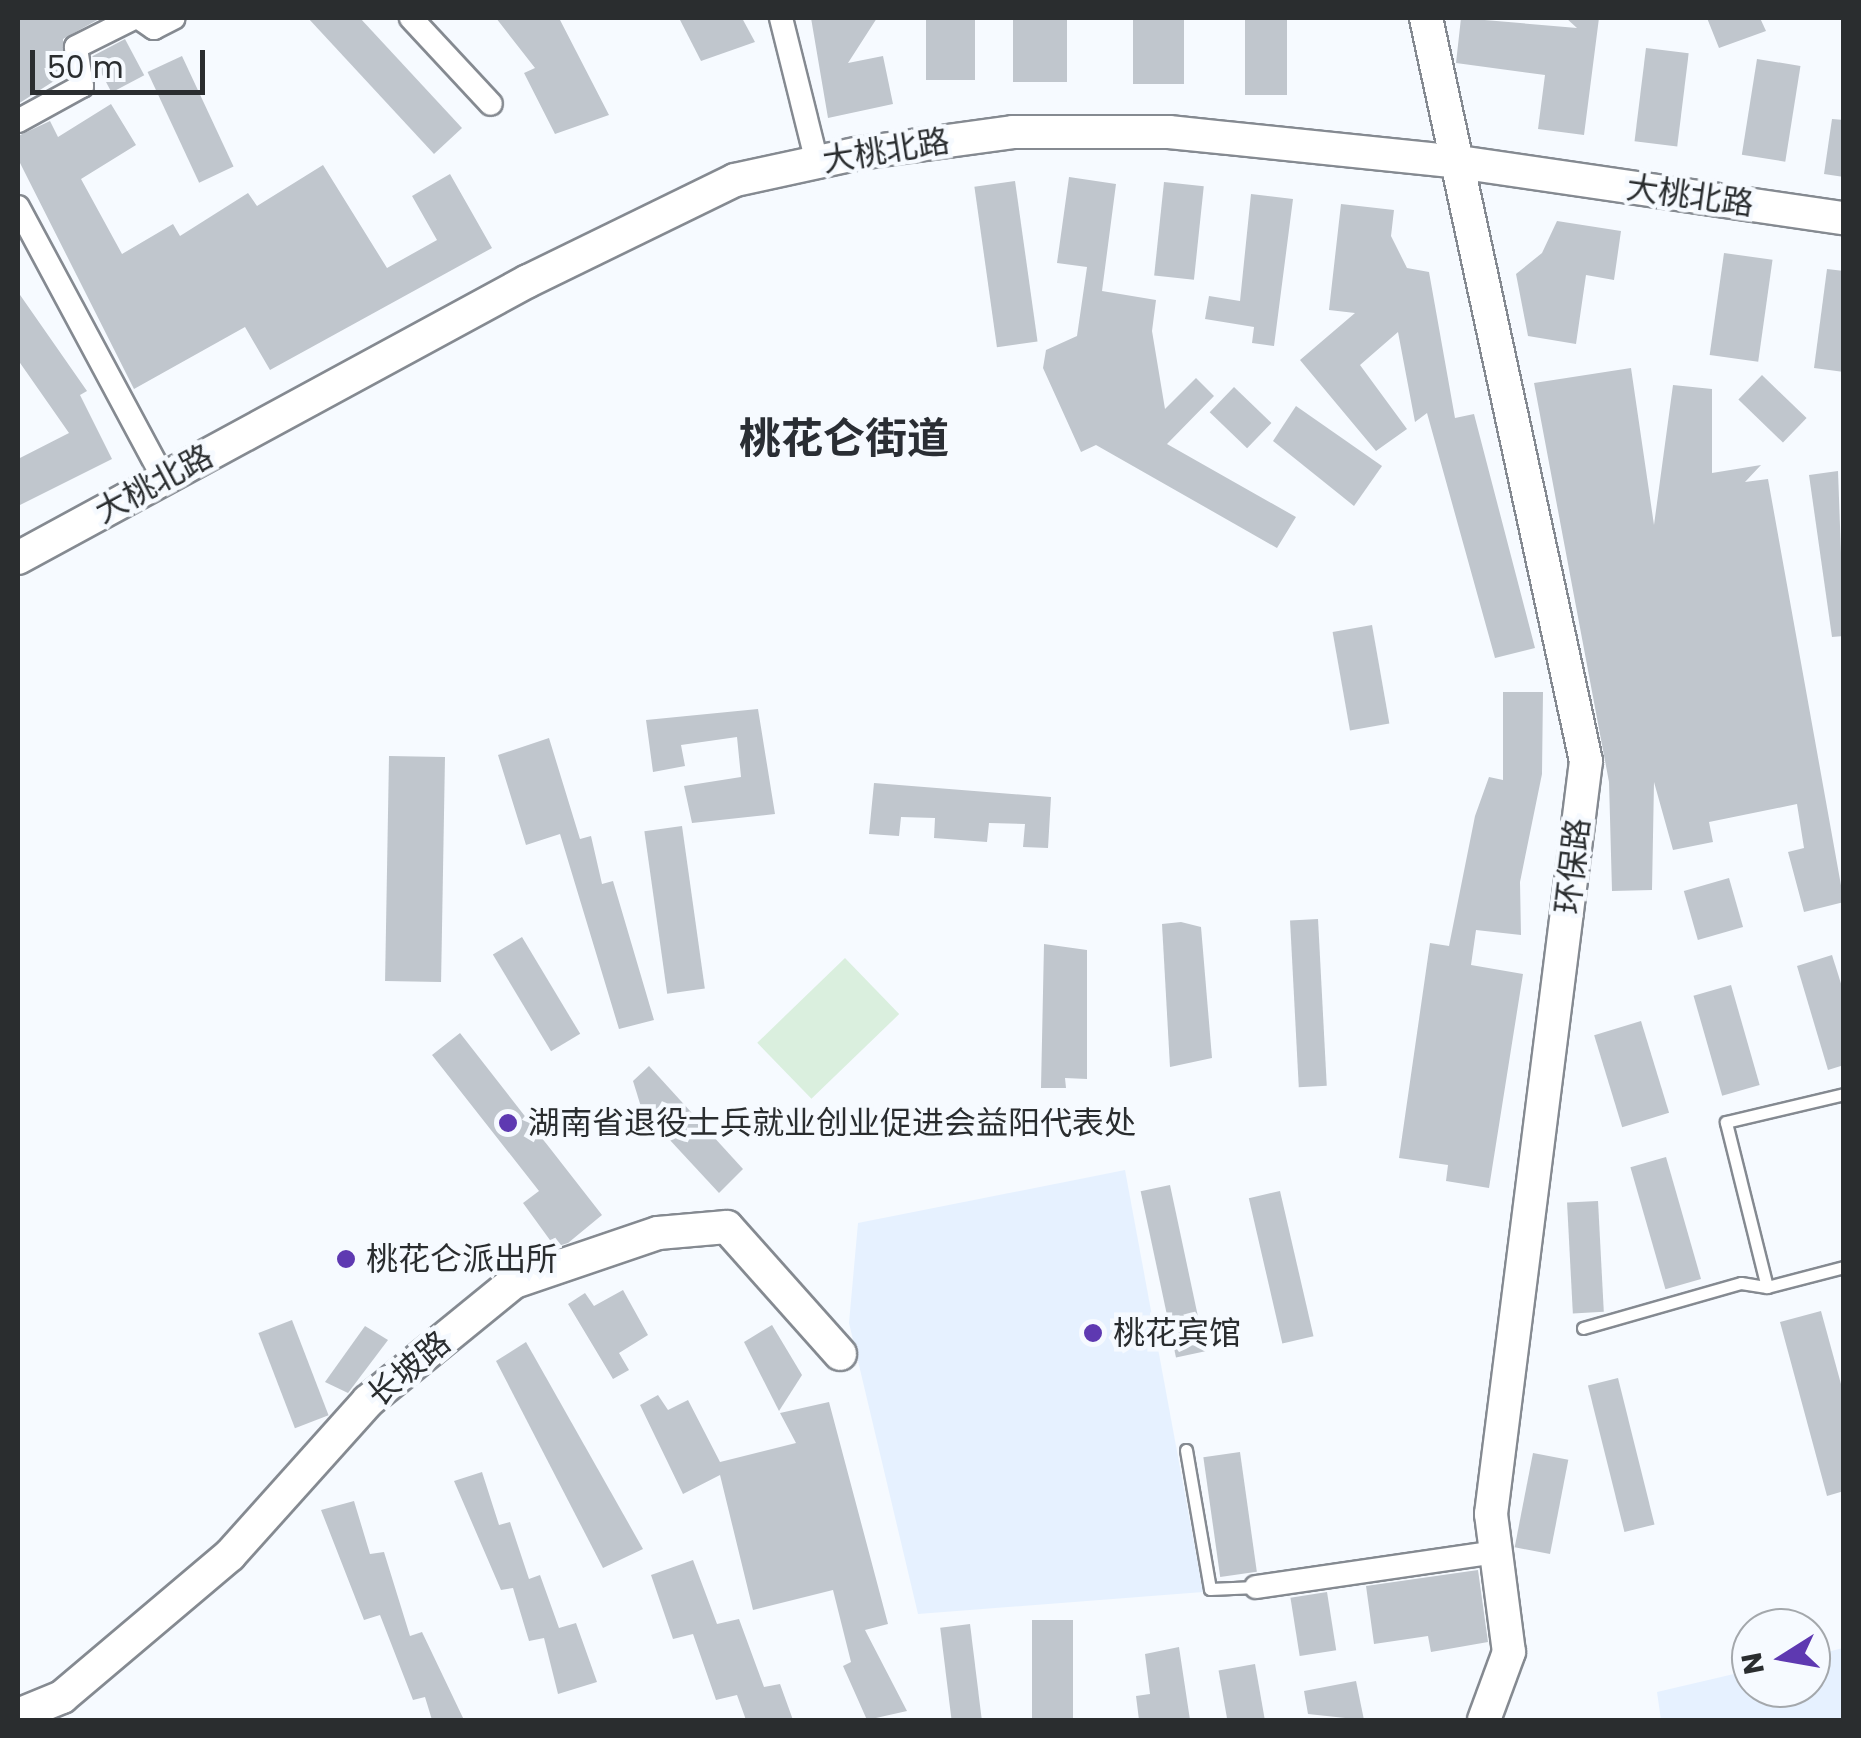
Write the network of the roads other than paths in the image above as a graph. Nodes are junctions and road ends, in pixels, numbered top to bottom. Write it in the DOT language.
graph roads {
  1 [pos="137,18"];
  2 [pos="174,18"];
  3 [pos="411,18"];
  4 [pos="782,18"];
  5 [pos="1426,18"];
  6 [pos="492,104"];
  7 [pos="18,121"];
  8 [pos="817,162"];
  9 [pos="1458,162"];
  10 [pos="18,207"];
  11 [pos="1844,218"];
  12 [pos="164,479"];
  13 [pos="18,558"];
  14 [pos="1844,1094"];
  15 [pos="1844,1267"];
  16 [pos="1767,1288"];
  17 [pos="1583,1328"];
  18 [pos="840,1354"];
  19 [pos="1186,1450"];
  20 [pos="1496,1552"];
  21 [pos="1256,1587"];
  22 [pos="18,1715"];
  23 [pos="1484,1720"];
  1 -- 2 [label="street"];
  1 -- 7 [label="street"];
  3 -- 6 [label="street"];
  4 -- 8 [label="street"];
  5 -- 9 [label="street, 环保路"];
  8 -- 9 [label="street, 大桃北路"];
  8 -- 12 [label="street, 大桃北路"];
  9 -- 11 [label="street, 大桃北路"];
  9 -- 20 [label="street, 环保路"];
  10 -- 12 [label="street"];
  12 -- 13 [label="street, 大桃北路"];
  14 -- 16 [label="lane"];
  15 -- 16 [label="lane"];
  16 -- 17 [label="lane"];
  18 -- 22 [label="street, 长坡路"];
  19 -- 21 [label="lane"];
  20 -- 21 [label="street"];
  20 -- 23 [label="street, 环保路"];
}
